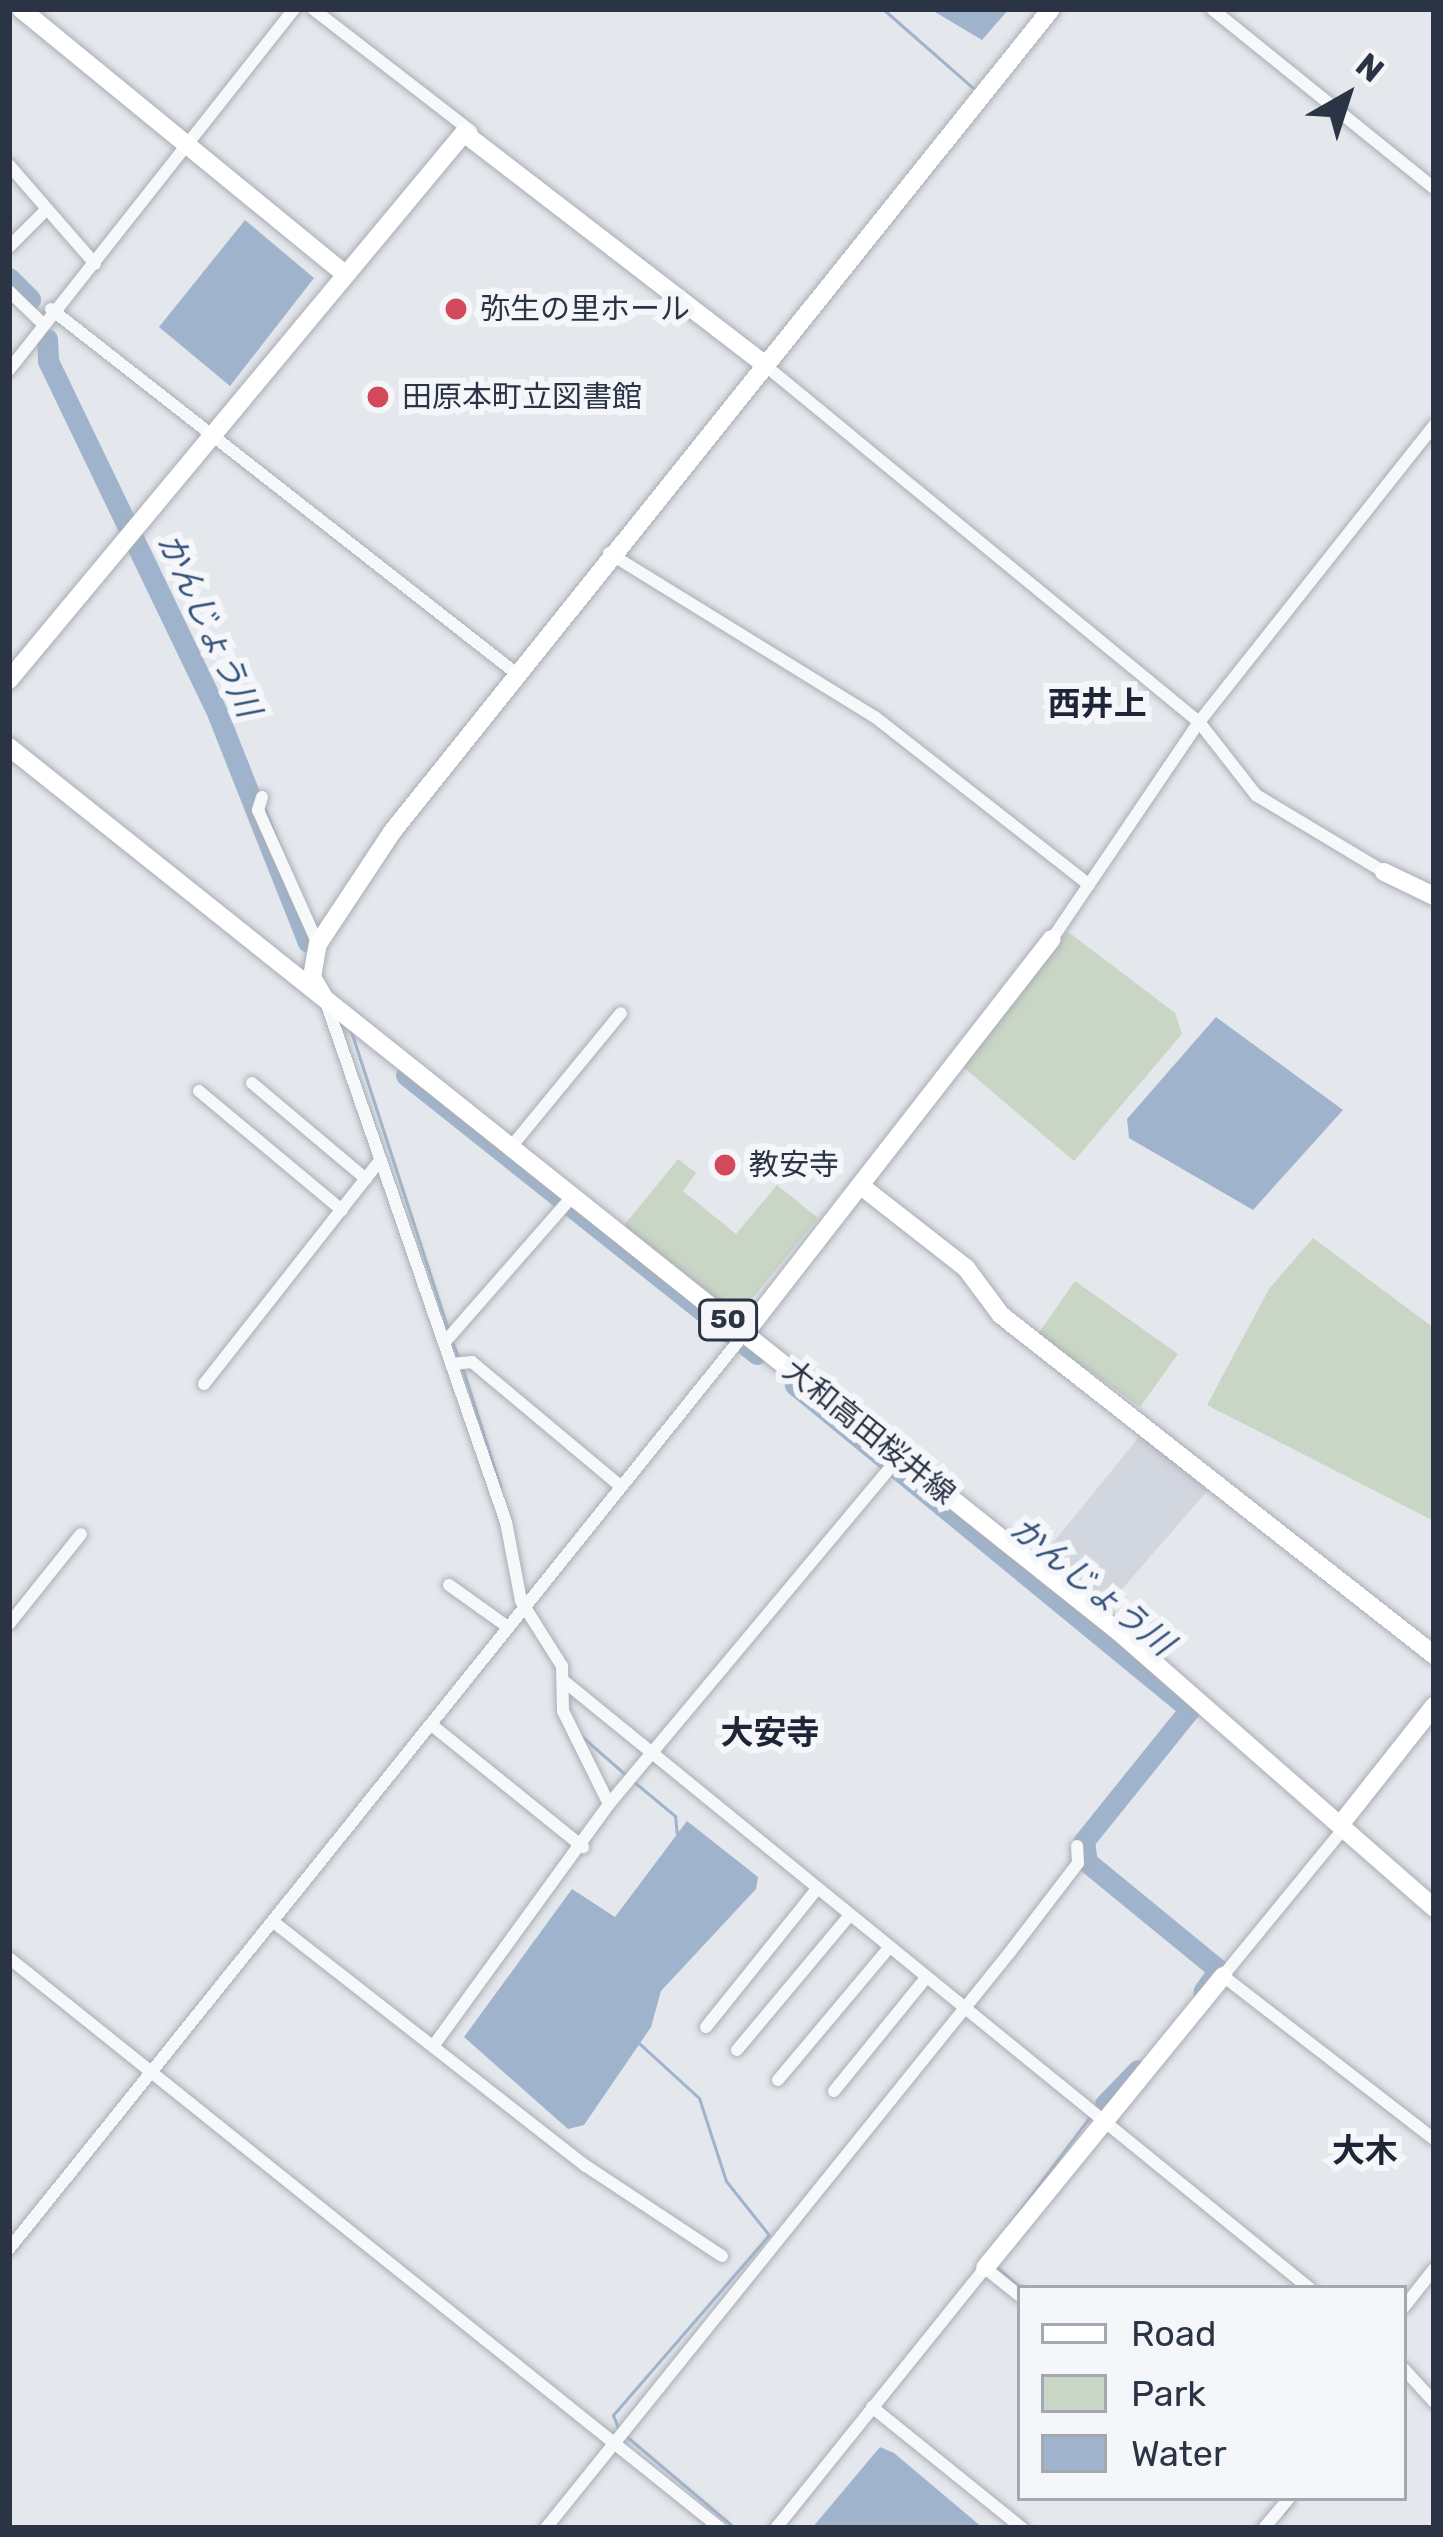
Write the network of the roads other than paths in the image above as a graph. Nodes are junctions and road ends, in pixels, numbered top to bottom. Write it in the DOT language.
graph roads {
  1 [pos="21,9"];
  2 [pos="294,9"];
  3 [pos="313,9"];
  4 [pos="1051,9"];
  5 [pos="1211,9"];
  6 [pos="471,131"];
  7 [pos="190,147"];
  8 [pos="9,165"];
  9 [pos="1434,188"];
  10 [pos="44,212"];
  11 [pos="9,248"];
  12 [pos="95,264"];
  13 [pos="345,274"];
  14 [pos="9,291"];
  15 [pos="51,309"];
  16 [pos="44,324"];
  17 [pos="760,361"];
  18 [pos="9,370"];
  19 [pos="1434,425"];
  20 [pos="214,432"];
  21 [pos="608,552"];
  22 [pos="517,674"];
  23 [pos="9,680"];
  24 [pos="1198,722"];
  25 [pos="9,747"];
  26 [pos="262,797"];
  27 [pos="1384,872"];
  28 [pos="1088,885"];
  29 [pos="1434,896"];
  30 [pos="1052,939"];
  31 [pos="318,944"];
  32 [pos="323,995"];
  33 [pos="620,1013"];
  34 [pos="252,1084"];
  35 [pos="199,1091"];
  36 [pos="511,1147"];
  37 [pos="380,1162"];
  38 [pos="366,1179"];
  39 [pos="862,1186"];
  40 [pos="568,1202"];
  41 [pos="342,1210"];
  42 [pos="741,1338"];
  43 [pos="444,1342"];
  44 [pos="452,1364"];
  45 [pos="204,1384"];
  46 [pos="895,1463"];
  47 [pos="617,1484"];
  48 [pos="81,1534"];
  49 [pos="449,1585"];
  50 [pos="521,1601"];
  51 [pos="9,1624"];
  52 [pos="505,1625"];
  53 [pos="1434,1655"];
  54 [pos="565,1682"];
  55 [pos="1434,1706"];
  56 [pos="433,1726"];
  57 [pos="650,1758"];
  58 [pos="609,1804"];
  59 [pos="1342,1827"];
  60 [pos="1077,1846"];
  61 [pos="583,1847"];
  62 [pos="816,1890"];
  63 [pos="1434,1908"];
  64 [pos="849,1916"];
  65 [pos="276,1924"];
  66 [pos="888,1949"];
  67 [pos="9,1958"];
  68 [pos="1223,1976"];
  69 [pos="926,1978"];
  70 [pos="961,2010"];
  71 [pos="706,2027"];
  72 [pos="434,2045"];
  73 [pos="737,2050"];
  74 [pos="154,2076"];
  75 [pos="778,2080"];
  76 [pos="834,2091"];
  77 [pos="1102,2120"];
  78 [pos="1434,2140"];
  79 [pos="9,2248"];
  80 [pos="722,2256"];
  81 [pos="985,2268"];
  82 [pos="1434,2269"];
  83 [pos="1305,2285"];
  84 [pos="1017,2294"];
  85 [pos="1407,2303"];
  86 [pos="1407,2374"];
  87 [pos="1434,2402"];
  88 [pos="872,2408"];
  89 [pos="612,2440"];
  90 [pos="1286,2501"];
  91 [pos="546,2528"];
  92 [pos="720,2528"];
  93 [pos="776,2528"];
  94 [pos="1022,2528"];
  95 [pos="1264,2528"];
  1 -- 7 [label="street"];
  2 -- 7 [label="street"];
  3 -- 6 [label="street"];
  4 -- 17 [label="street"];
  5 -- 9 [label="street"];
  6 -- 13 [label="street"];
  6 -- 17 [label="street"];
  7 -- 12 [label="street"];
  7 -- 13 [label="street"];
  8 -- 10 [label="street"];
  10 -- 11 [label="street"];
  10 -- 12 [label="street"];
  12 -- 15 [label="street"];
  13 -- 20 [label="street"];
  14 -- 16 [label="street"];
  15 -- 16 [label="street"];
  15 -- 20 [label="street"];
  16 -- 18 [label="street"];
  17 -- 21 [label="street"];
  17 -- 24 [label="street"];
  19 -- 24 [label="street"];
  20 -- 22 [label="street"];
  20 -- 23 [label="street"];
  21 -- 22 [label="street"];
  21 -- 28 [label="street"];
  22 -- 31 [label="street"];
  24 -- 27 [label="street"];
  24 -- 28 [label="street"];
  25 -- 32 [label="street, 大和高田桜井線 / 50"];
  26 -- 31 [label="street"];
  27 -- 29 [label="street"];
  28 -- 30 [label="street"];
  30 -- 39 [label="street"];
  31 -- 32 [label="street"];
  32 -- 36 [label="street, 大和高田桜井線 / 50"];
  32 -- 37 [label="street"];
  33 -- 36 [label="street"];
  34 -- 38 [label="street"];
  35 -- 41 [label="street"];
  36 -- 40 [label="street, 大和高田桜井線 / 50"];
  37 -- 38 [label="street"];
  37 -- 43 [label="street"];
  38 -- 41 [label="street"];
  39 -- 42 [label="street"];
  39 -- 53 [label="street"];
  40 -- 42 [label="street, 大和高田桜井線 / 50"];
  40 -- 43 [label="street"];
  41 -- 45 [label="street"];
  42 -- 46 [label="street, 大和高田桜井線 / 50"];
  42 -- 47 [label="street"];
  43 -- 44 [label="street"];
  44 -- 47 [label="street"];
  44 -- 50 [label="street"];
  46 -- 57 [label="street"];
  46 -- 59 [label="street, 大和高田桜井線 / 50"];
  47 -- 50 [label="street"];
  48 -- 51 [label="street"];
  49 -- 52 [label="street"];
  50 -- 52 [label="street"];
  50 -- 54 [label="street"];
  52 -- 56 [label="street"];
  54 -- 57 [label="street"];
  54 -- 58 [label="street"];
  55 -- 59 [label="street"];
  56 -- 61 [label="street"];
  56 -- 65 [label="street"];
  57 -- 58 [label="street"];
  57 -- 62 [label="street"];
  58 -- 61 [label="street"];
  59 -- 63 [label="street, 大和高田桜井線 / 50"];
  59 -- 68 [label="street"];
  60 -- 70 [label="street"];
  61 -- 72 [label="street"];
  62 -- 64 [label="street"];
  62 -- 71 [label="street"];
  64 -- 66 [label="street"];
  64 -- 73 [label="street"];
  65 -- 72 [label="street"];
  65 -- 74 [label="street"];
  66 -- 69 [label="street"];
  66 -- 75 [label="street"];
  67 -- 74 [label="street"];
  68 -- 77 [label="street"];
  68 -- 78 [label="street"];
  69 -- 70 [label="street"];
  69 -- 76 [label="street"];
  70 -- 77 [label="street"];
  70 -- 89 [label="street"];
  72 -- 80 [label="street"];
  74 -- 79 [label="street"];
  74 -- 89 [label="street"];
  77 -- 81 [label="street"];
  77 -- 83 [label="street"];
  81 -- 84 [label="street"];
  81 -- 88 [label="street"];
  82 -- 85 [label="street"];
  86 -- 87 [label="street"];
  88 -- 93 [label="street"];
  88 -- 94 [label="street"];
  89 -- 91 [label="street"];
  89 -- 92 [label="street"];
  90 -- 95 [label="street"];
}
